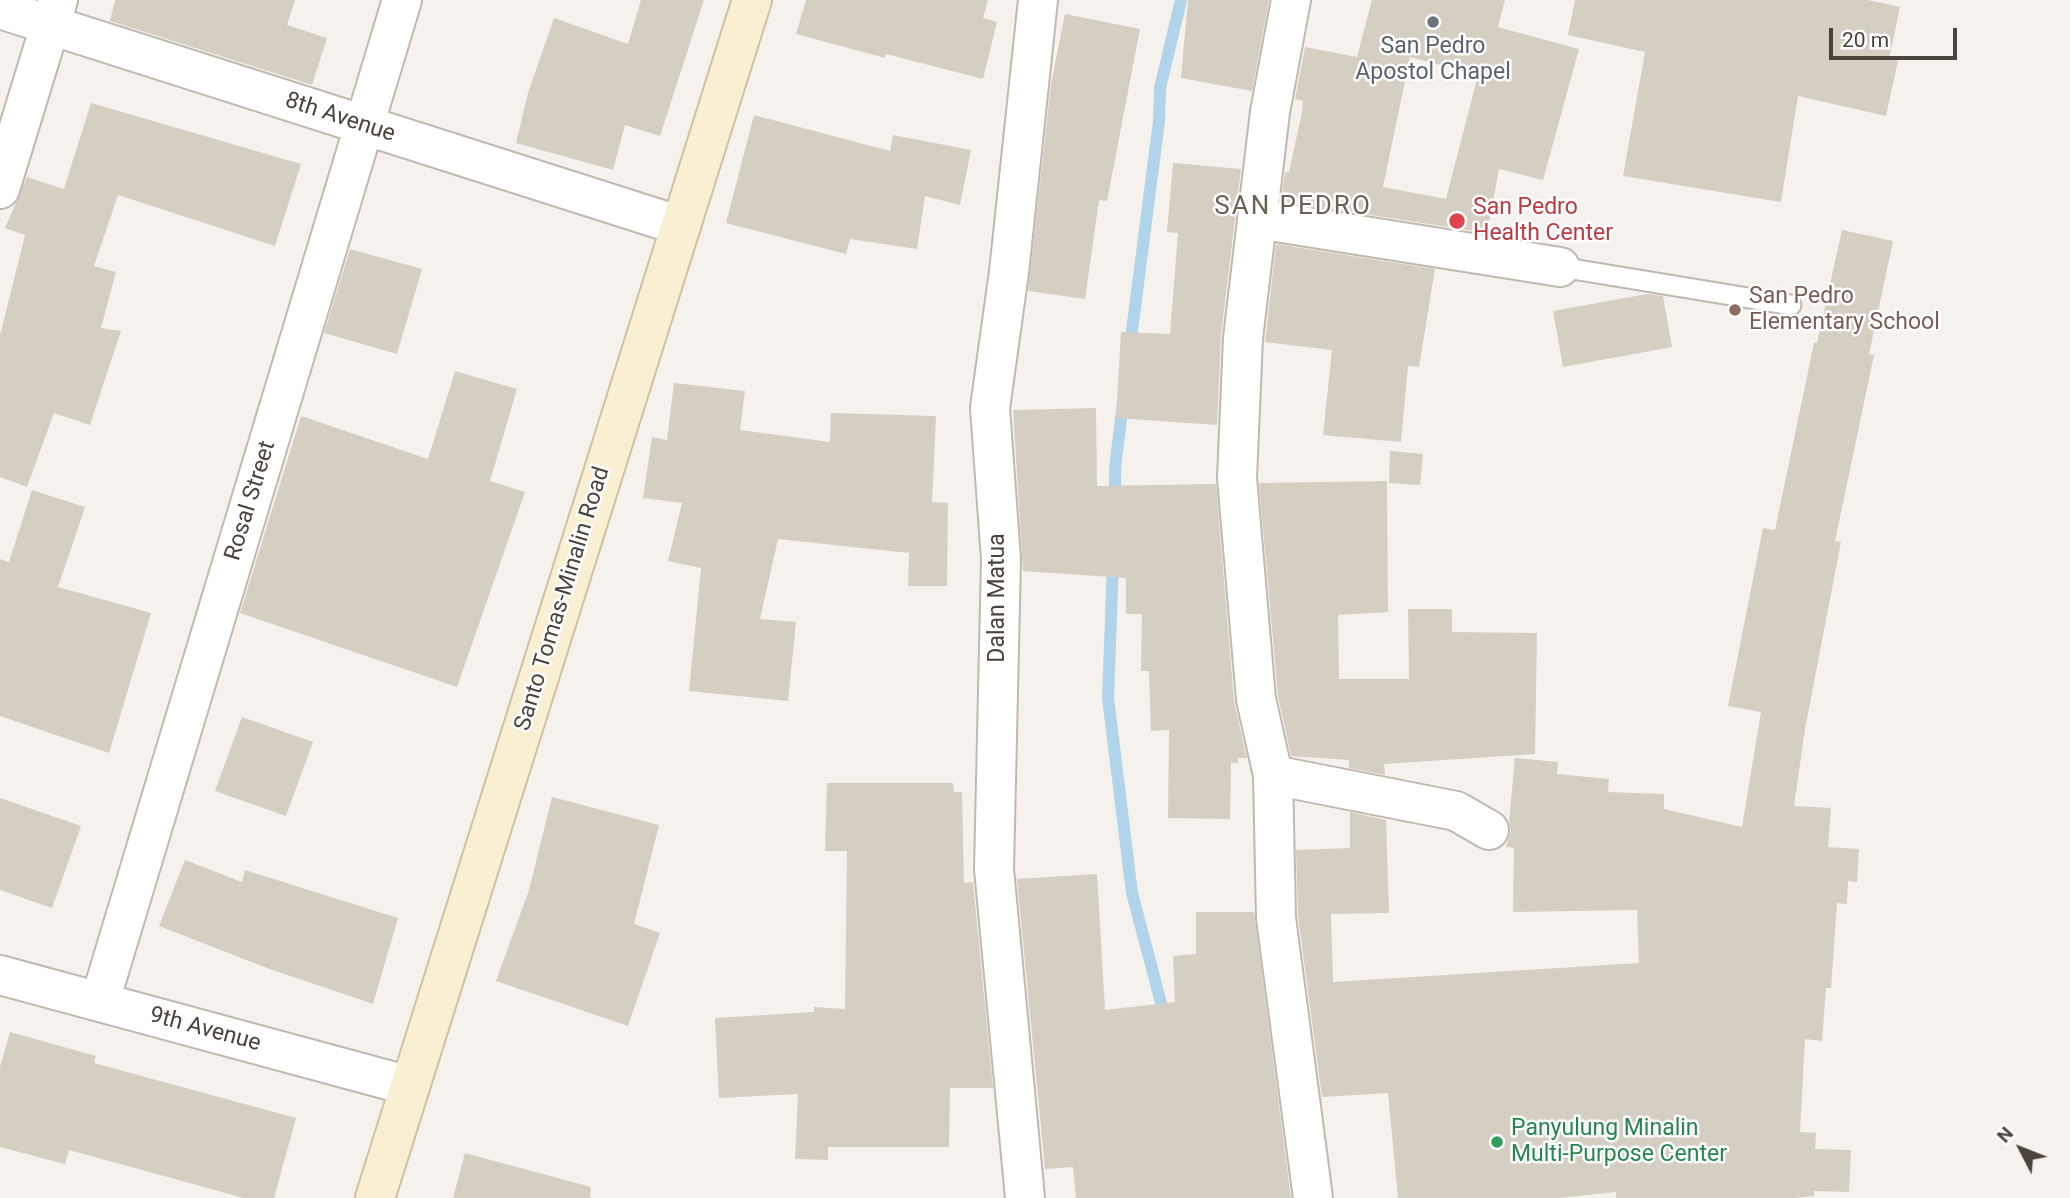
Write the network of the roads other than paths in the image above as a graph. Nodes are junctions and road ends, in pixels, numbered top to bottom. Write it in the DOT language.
graph roads {
  1 [pos="402,0"];
  2 [pos="752,0"];
  3 [pos="1038,0"];
  4 [pos="1291,0"];
  5 [pos="0,9"];
  6 [pos="54,12"];
  7 [pos="365,125"];
  8 [pos="0,189"];
  9 [pos="1256,219"];
  10 [pos="681,226"];
  11 [pos="1560,267"];
  12 [pos="1791,305"];
  13 [pos="1273,775"];
  14 [pos="1489,830"];
  15 [pos="0,975"];
  16 [pos="100,1001"];
  17 [pos="410,1086"];
  18 [pos="375,1198"];
  19 [pos="1025,1198"];
  20 [pos="1313,1198"];
  1 -- 7 [label="street, Rosal Street"];
  2 -- 10 [label="main road, Santo Tomas-Minalin Road"];
  3 -- 19 [label="street, Dalan Matua"];
  4 -- 9 [label="street"];
  5 -- 6 [label="street, 8th Avenue"];
  6 -- 7 [label="street, 8th Avenue"];
  6 -- 8 [label="street"];
  7 -- 10 [label="street, 8th Avenue"];
  7 -- 16 [label="street, Rosal Street"];
  9 -- 11 [label="street"];
  9 -- 13 [label="street"];
  10 -- 17 [label="main road, Santo Tomas-Minalin Road"];
  11 -- 12 [label="lane"];
  13 -- 14 [label="street"];
  13 -- 20 [label="street"];
  15 -- 16 [label="street, 9th Avenue"];
  16 -- 17 [label="street, 9th Avenue"];
  17 -- 18 [label="main road, Santo Tomas-Minalin Road"];
}
